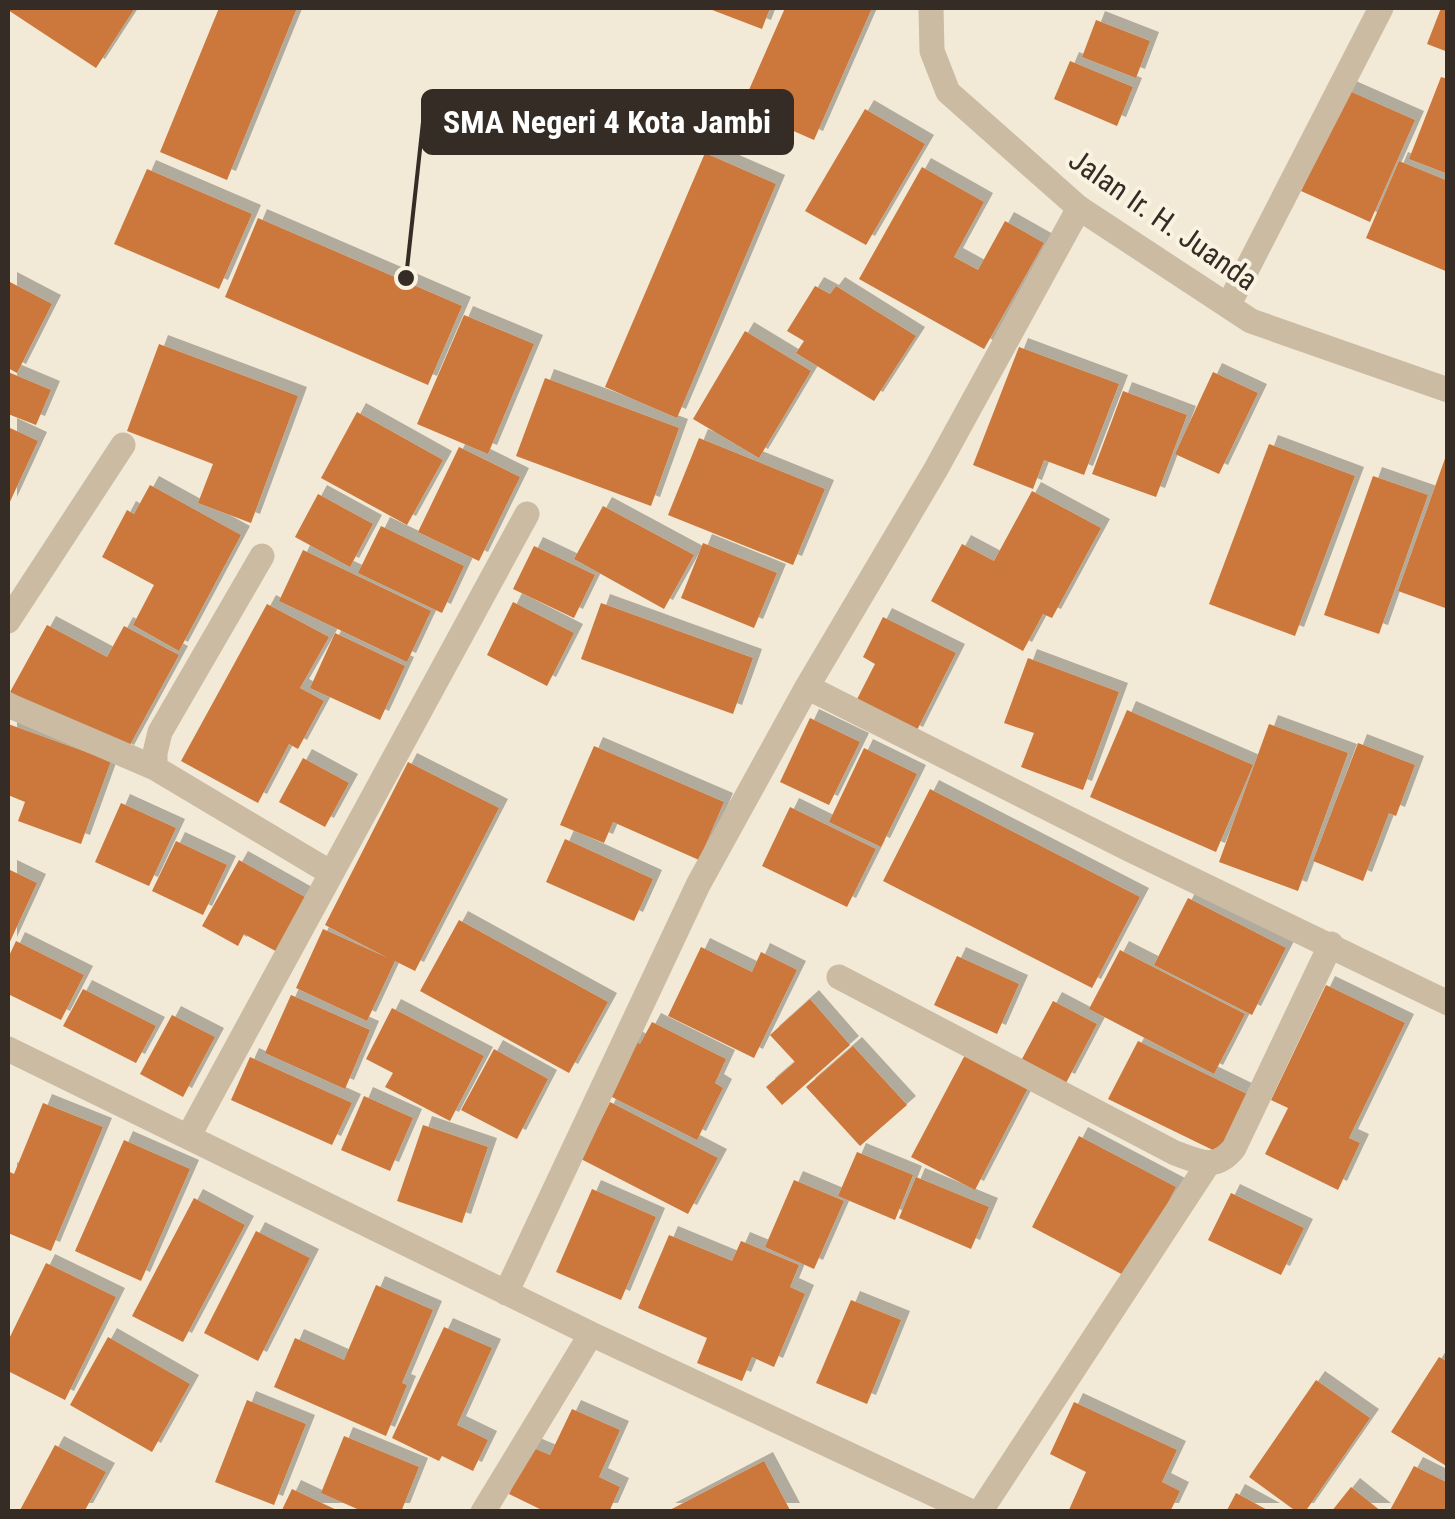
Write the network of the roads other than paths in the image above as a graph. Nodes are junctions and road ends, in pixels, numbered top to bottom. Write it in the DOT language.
graph roads {
  1 [pos="931,8"];
  2 [pos="1380,8"];
  3 [pos="1079,208"];
  4 [pos="1229,304"];
  5 [pos="1448,390"];
  6 [pos="123,445"];
  7 [pos="527,514"];
  8 [pos="262,556"];
  9 [pos="8,621"];
  10 [pos="807,687"];
  11 [pos="8,704"];
  12 [pos="156,768"];
  13 [pos="332,873"];
  14 [pos="1331,944"];
  15 [pos="839,976"];
  16 [pos="1448,1002"];
  17 [pos="8,1049"];
  18 [pos="188,1137"];
  19 [pos="1208,1164"];
  20 [pos="506,1293"];
  21 [pos="591,1334"];
  22 [pos="482,1512"];
  23 [pos="972,1512"];
  24 [pos="980,1512"];
  1 -- 3 [label="street, Jalan Ir. H. Juanda"];
  2 -- 4 [label="street"];
  3 -- 4 [label="street, Jalan Ir. H. Juanda"];
  3 -- 10 [label="street"];
  4 -- 5 [label="street, Jalan Ir. H. Juanda"];
  6 -- 9 [label="street"];
  7 -- 13 [label="street"];
  8 -- 12 [label="street"];
  10 -- 14 [label="street"];
  10 -- 20 [label="street"];
  11 -- 12 [label="street"];
  12 -- 13 [label="street"];
  13 -- 18 [label="street"];
  14 -- 16 [label="street"];
  14 -- 19 [label="street"];
  15 -- 19 [label="street"];
  17 -- 18 [label="street"];
  18 -- 20 [label="street"];
  19 -- 24 [label="street"];
  20 -- 21 [label="street"];
  21 -- 22 [label="street"];
  21 -- 23 [label="street"];
}
